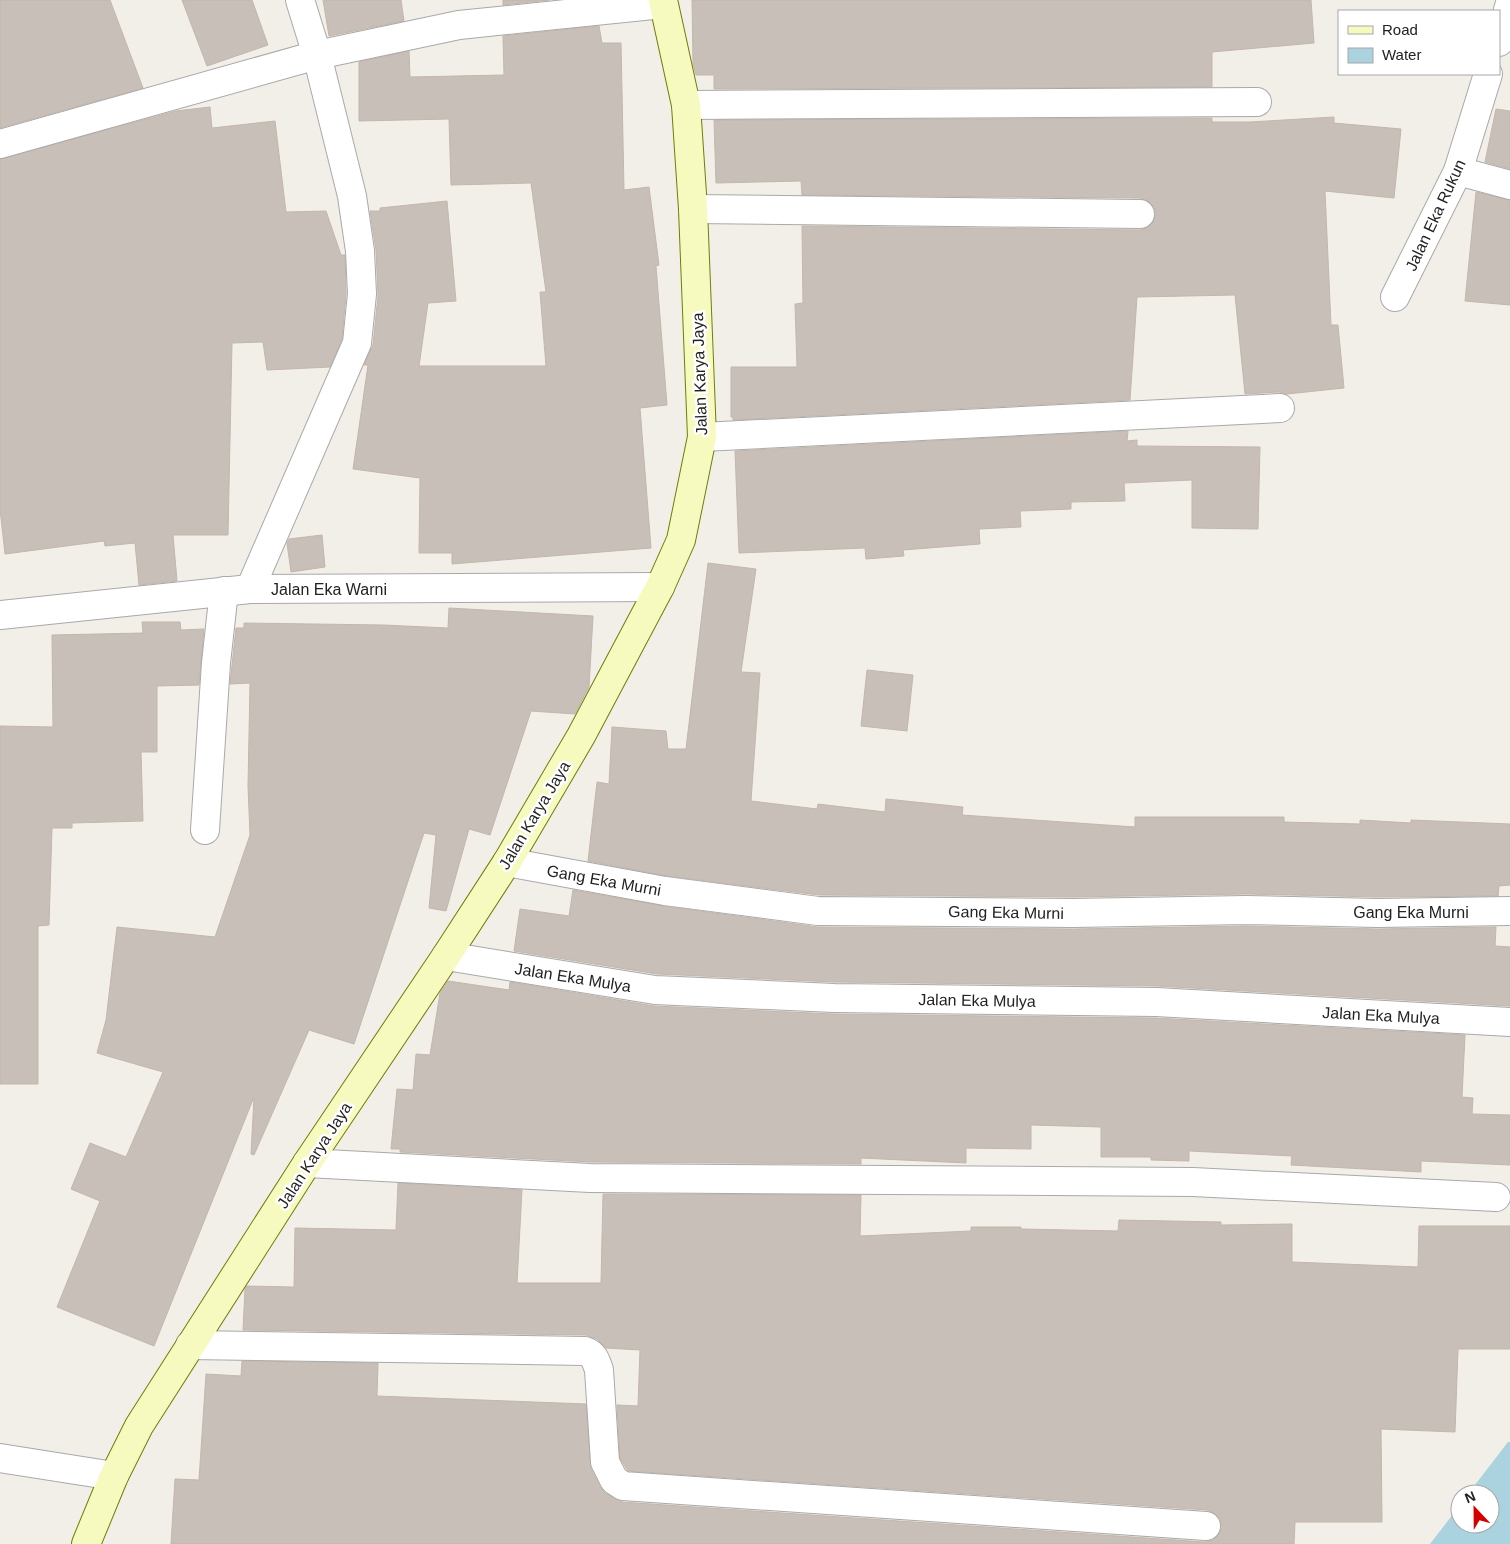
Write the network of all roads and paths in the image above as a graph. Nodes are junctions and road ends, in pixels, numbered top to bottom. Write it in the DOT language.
graph roads {
  1 [pos="300,0"];
  2 [pos="663,2"];
  3 [pos="1510,3"];
  4 [pos="1500,38"];
  5 [pos="317,55"];
  6 [pos="1488,75"];
  7 [pos="1257,102"];
  8 [pos="686,105"];
  9 [pos="0,144"];
  10 [pos="1458,171"];
  11 [pos="1510,185"];
  12 [pos="693,209"];
  13 [pos="1140,214"];
  14 [pos="1395,297"];
  15 [pos="1280,408"];
  16 [pos="702,437"];
  17 [pos="660,587"];
  18 [pos="237,590"];
  19 [pos="0,614"];
  20 [pos="205,830"];
  21 [pos="507,862"];
  22 [pos="1510,911"];
  23 [pos="446,956"];
  24 [pos="1510,1022"];
  25 [pos="307,1164"];
  26 [pos="1496,1197"];
  27 [pos="190,1345"];
  28 [pos="0,1458"];
  29 [pos="114,1476"];
  30 [pos="1206,1526"];
  31 [pos="86,1544"];
  1 -- 5 [label="street"];
  2 -- 5 [label="street"];
  2 -- 8 [label="main road, Jalan Karya Jaya"];
  3 -- 4 [label="street"];
  5 -- 9 [label="street"];
  5 -- 18 [label="street"];
  6 -- 10 [label="street, Jalan Eka Rukun"];
  7 -- 8 [label="street"];
  8 -- 12 [label="main road, Jalan Karya Jaya"];
  10 -- 11 [label="street"];
  10 -- 14 [label="street, Jalan Eka Rukun"];
  12 -- 13 [label="street"];
  12 -- 16 [label="main road, Jalan Karya Jaya"];
  15 -- 16 [label="street"];
  16 -- 17 [label="main road, Jalan Karya Jaya"];
  17 -- 18 [label="street, Jalan Eka Warni"];
  17 -- 21 [label="main road, Jalan Karya Jaya"];
  18 -- 19 [label="street, Jalan Eka Warni"];
  18 -- 20 [label="street"];
  21 -- 22 [label="street, Gang Eka Murni"];
  21 -- 23 [label="main road, Jalan Karya Jaya"];
  23 -- 24 [label="street, Jalan Eka Mulya"];
  23 -- 25 [label="main road, Jalan Karya Jaya"];
  25 -- 26 [label="street"];
  25 -- 27 [label="main road, Jalan Karya Jaya"];
  27 -- 29 [label="main road, Jalan Karya Jaya"];
  27 -- 30 [label="street"];
  28 -- 29 [label="street"];
  29 -- 31 [label="main road, Jalan Karya Jaya"];
}
